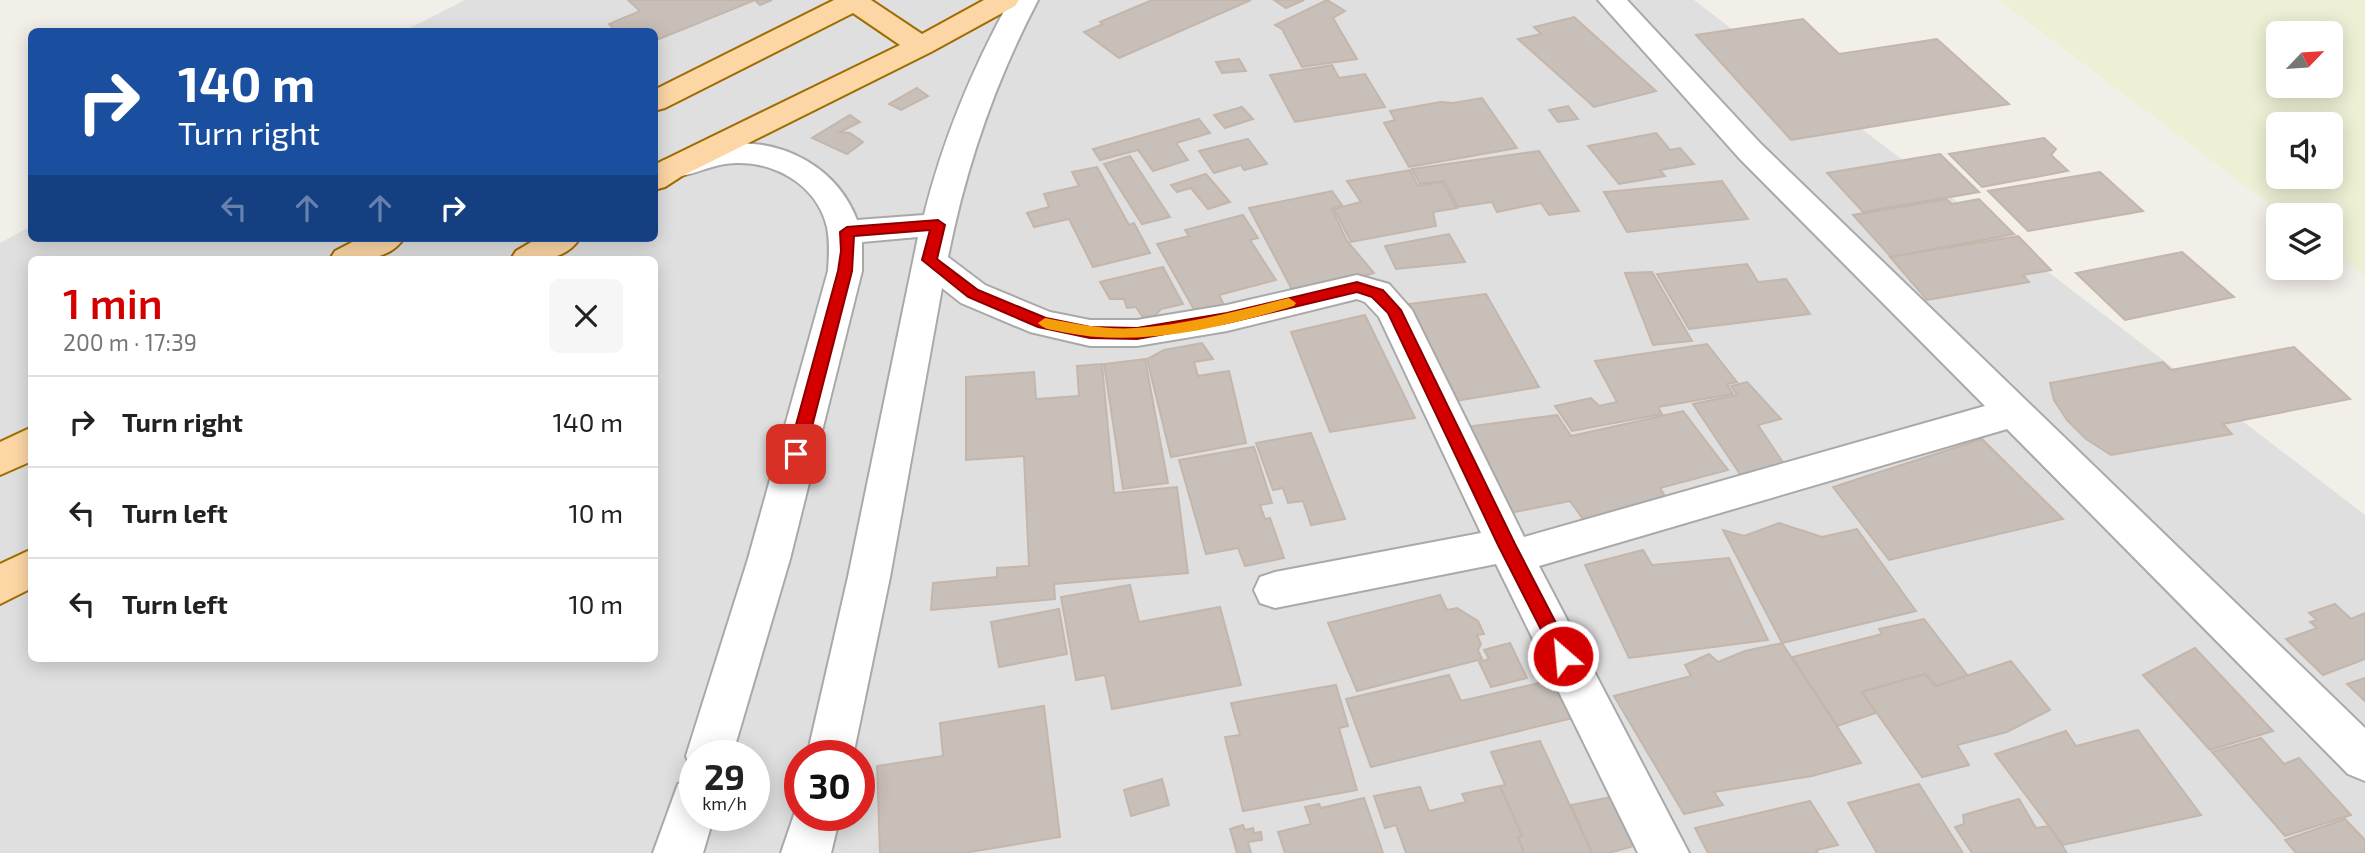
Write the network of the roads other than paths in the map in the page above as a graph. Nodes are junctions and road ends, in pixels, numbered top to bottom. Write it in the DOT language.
graph roads {
  1 [pos="1005,0"];
  2 [pos="1024,0"];
  3 [pos="1612,0"];
  4 [pos="855,1"];
  5 [pos="920,46"];
  6 [pos="658,100"];
  7 [pos="663,174"];
  8 [pos="938,225"];
  9 [pos="847,232"];
  10 [pos="379,242"];
  11 [pos="556,242"];
  12 [pos="353,256"];
  13 [pos="533,256"];
  14 [pos="929,260"];
  15 [pos="2015,412"];
  16 [pos="28,444"];
  17 [pos="0,460"];
  18 [pos="1510,551"];
  19 [pos="28,568"];
  20 [pos="0,586"];
  21 [pos="1275,590"];
  22 [pos="714,740"];
  23 [pos="834,740"];
  24 [pos="2365,760"];
  25 [pos="685,831"];
  26 [pos="812,831"];
  27 [pos="678,853"];
  28 [pos="806,853"];
  29 [pos="1664,853"];
  1 -- 5 [label="main road"];
  2 -- 8 [label="street"];
  3 -- 15 [label="street"];
  4 -- 5 [label="main road"];
  4 -- 6 [label="main road"];
  5 -- 7 [label="main road"];
  7 -- 9 [label="street"];
  8 -- 9 [label="street"];
  8 -- 14 [label="street"];
  9 -- 22 [label="street"];
  10 -- 12 [label="main road"];
  11 -- 13 [label="main road"];
  14 -- 18 [label="street"];
  14 -- 23 [label="street"];
  15 -- 18 [label="street"];
  15 -- 24 [label="street"];
  16 -- 17 [label="main road"];
  18 -- 21 [label="street"];
  18 -- 29 [label="street"];
  19 -- 20 [label="main road"];
  25 -- 27 [label="street"];
  26 -- 28 [label="street"];
}
